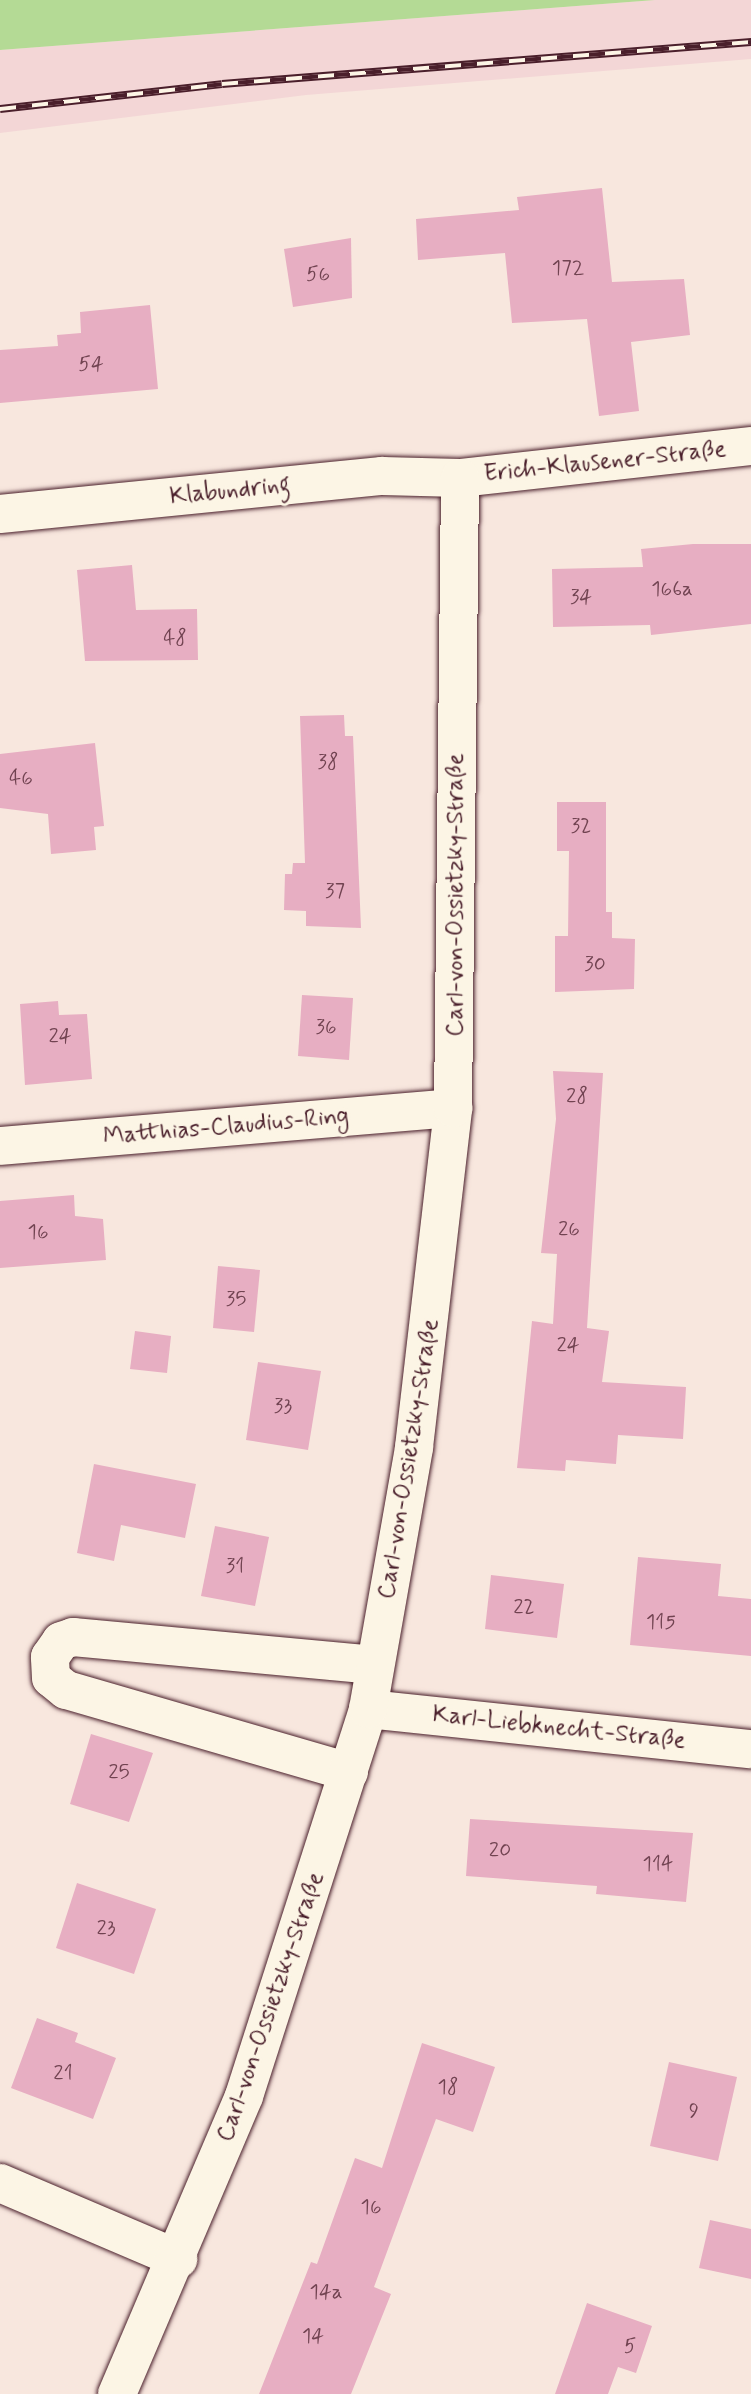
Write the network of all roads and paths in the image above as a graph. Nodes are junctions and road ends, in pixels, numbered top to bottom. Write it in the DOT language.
graph roads {
  1 [pos="751,446"];
  2 [pos="460,478"];
  3 [pos="0,514"];
  4 [pos="453,1108"];
  5 [pos="0,1146"];
  6 [pos="375,1665"];
  7 [pos="368,1709"];
  8 [pos="751,1749"];
  9 [pos="349,1772"];
  10 [pos="0,2183"];
  11 [pos="178,2259"];
  12 [pos="117,2394"];
  1 -- 2 [label="street, Erich-Klausener-Straße"];
  2 -- 3 [label="street, Klabundring"];
  2 -- 4 [label="street, Carl-von-Ossietzky-Straße"];
  4 -- 5 [label="street, Matthias-Claudius-Ring"];
  4 -- 6 [label="street, Carl-von-Ossietzky-Straße"];
  6 -- 7 [label="street, Carl-von-Ossietzky-Straße"];
  6 -- 9 [label="street"];
  7 -- 8 [label="street, Karl-Liebknecht-Straße"];
  7 -- 9 [label="street, Carl-von-Ossietzky-Straße"];
  9 -- 11 [label="street, Carl-von-Ossietzky-Straße"];
  10 -- 11 [label="street"];
  11 -- 12 [label="street, Carl-von-Ossietzky-Straße"];
}
